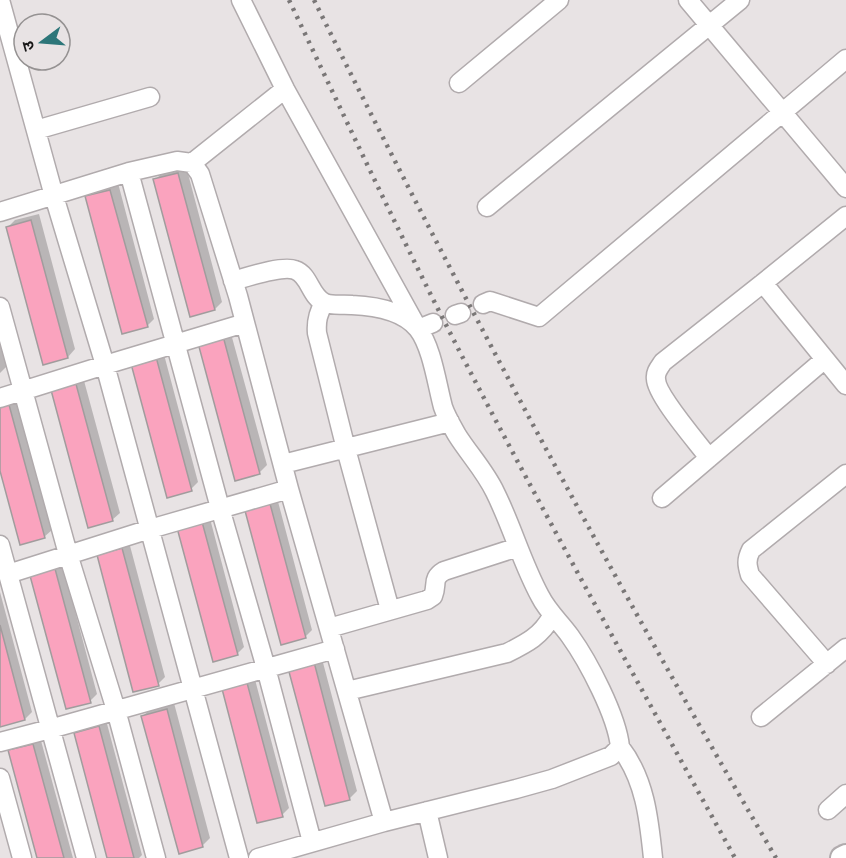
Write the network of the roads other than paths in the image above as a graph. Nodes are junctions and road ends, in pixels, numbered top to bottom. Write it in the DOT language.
graph roads {
  1 [pos="241,0"];
  2 [pos="559,0"];
  3 [pos="688,0"];
  4 [pos="740,0"];
  5 [pos="1,6"];
  6 [pos="709,26"];
  7 [pos="846,59"];
  8 [pos="459,83"];
  9 [pos="285,89"];
  10 [pos="150,97"];
  11 [pos="782,112"];
  12 [pos="36,130"];
  13 [pos="192,163"];
  14 [pos="129,172"];
  15 [pos="846,188"];
  16 [pos="54,196"];
  17 [pos="487,207"];
  18 [pos="0,212"];
  19 [pos="846,216"];
  20 [pos="233,281"];
  21 [pos="763,283"];
  22 [pos="324,303"];
  23 [pos="483,304"];
  24 [pos="0,307"];
  25 [pos="245,323"];
  26 [pos="426,326"];
  27 [pos="176,343"];
  28 [pos="825,359"];
  29 [pos="105,364"];
  30 [pos="846,385"];
  31 [pos="23,391"];
  32 [pos="0,398"];
  33 [pos="450,422"];
  34 [pos="346,449"];
  35 [pos="709,458"];
  36 [pos="283,464"];
  37 [pos="846,474"];
  38 [pos="289,489"];
  39 [pos="662,498"];
  40 [pos="220,508"];
  41 [pos="150,529"];
  42 [pos="0,545"];
  43 [pos="518,547"];
  44 [pos="69,554"];
  45 [pos="8,574"];
  46 [pos="390,610"];
  47 [pos="552,616"];
  48 [pos="329,628"];
  49 [pos="846,648"];
  50 [pos="335,649"];
  51 [pos="827,664"];
  52 [pos="266,668"];
  53 [pos="194,688"];
  54 [pos="347,691"];
  55 [pos="116,710"];
  56 [pos="761,717"];
  57 [pos="51,729"];
  58 [pos="0,742"];
  59 [pos="620,747"];
  60 [pos="0,778"];
  61 [pos="846,794"];
  62 [pos="828,810"];
  63 [pos="426,811"];
  64 [pos="384,822"];
  65 [pos="312,842"];
  66 [pos="22,858"];
  67 [pos="86,858"];
  68 [pos="156,858"];
  69 [pos="239,858"];
  70 [pos="258,858"];
  71 [pos="438,858"];
  72 [pos="653,858"];
  1 -- 9 [label="street"];
  2 -- 8 [label="street"];
  3 -- 6 [label="street"];
  4 -- 6 [label="street"];
  5 -- 12 [label="street"];
  6 -- 11 [label="street"];
  6 -- 17 [label="street"];
  7 -- 11 [label="street"];
  9 -- 13 [label="street"];
  9 -- 26 [label="street"];
  10 -- 12 [label="street"];
  11 -- 15 [label="street"];
  11 -- 23 [label="street"];
  12 -- 16 [label="street"];
  13 -- 14 [label="street"];
  13 -- 20 [label="street"];
  14 -- 16 [label="street"];
  14 -- 27 [label="street"];
  16 -- 18 [label="street"];
  16 -- 29 [label="street"];
  19 -- 21 [label="street"];
  20 -- 22 [label="street"];
  20 -- 25 [label="street"];
  21 -- 28 [label="street"];
  21 -- 35 [label="street"];
  22 -- 26 [label="street"];
  22 -- 34 [label="street"];
  24 -- 31 [label="street"];
  25 -- 27 [label="street"];
  25 -- 36 [label="street"];
  26 -- 33 [label="street"];
  27 -- 29 [label="street"];
  27 -- 40 [label="street"];
  28 -- 30 [label="street"];
  28 -- 35 [label="street"];
  29 -- 31 [label="street"];
  29 -- 41 [label="street"];
  31 -- 32 [label="street"];
  31 -- 44 [label="street"];
  33 -- 34 [label="street"];
  33 -- 43 [label="street"];
  34 -- 36 [label="street"];
  34 -- 46 [label="street"];
  35 -- 39 [label="street"];
  36 -- 38 [label="street"];
  37 -- 51 [label="street"];
  38 -- 40 [label="street"];
  38 -- 48 [label="street"];
  40 -- 41 [label="street"];
  40 -- 52 [label="street"];
  41 -- 44 [label="street"];
  41 -- 53 [label="street"];
  42 -- 45 [label="street"];
  43 -- 46 [label="street"];
  43 -- 47 [label="street"];
  44 -- 45 [label="street"];
  44 -- 55 [label="street"];
  45 -- 57 [label="street"];
  46 -- 48 [label="street"];
  47 -- 54 [label="street"];
  47 -- 59 [label="street"];
  48 -- 50 [label="street"];
  49 -- 51 [label="street"];
  50 -- 52 [label="street"];
  50 -- 54 [label="street"];
  51 -- 56 [label="street"];
  52 -- 53 [label="street"];
  52 -- 65 [label="street"];
  53 -- 55 [label="street"];
  53 -- 69 [label="street"];
  54 -- 64 [label="street"];
  55 -- 57 [label="street"];
  55 -- 68 [label="street"];
  57 -- 58 [label="street"];
  57 -- 67 [label="street"];
  59 -- 63 [label="street"];
  59 -- 72 [label="street"];
  60 -- 66 [label="street"];
  61 -- 62 [label="street"];
  63 -- 64 [label="street"];
  63 -- 71 [label="street"];
  64 -- 65 [label="street"];
  65 -- 70 [label="street"];
}
